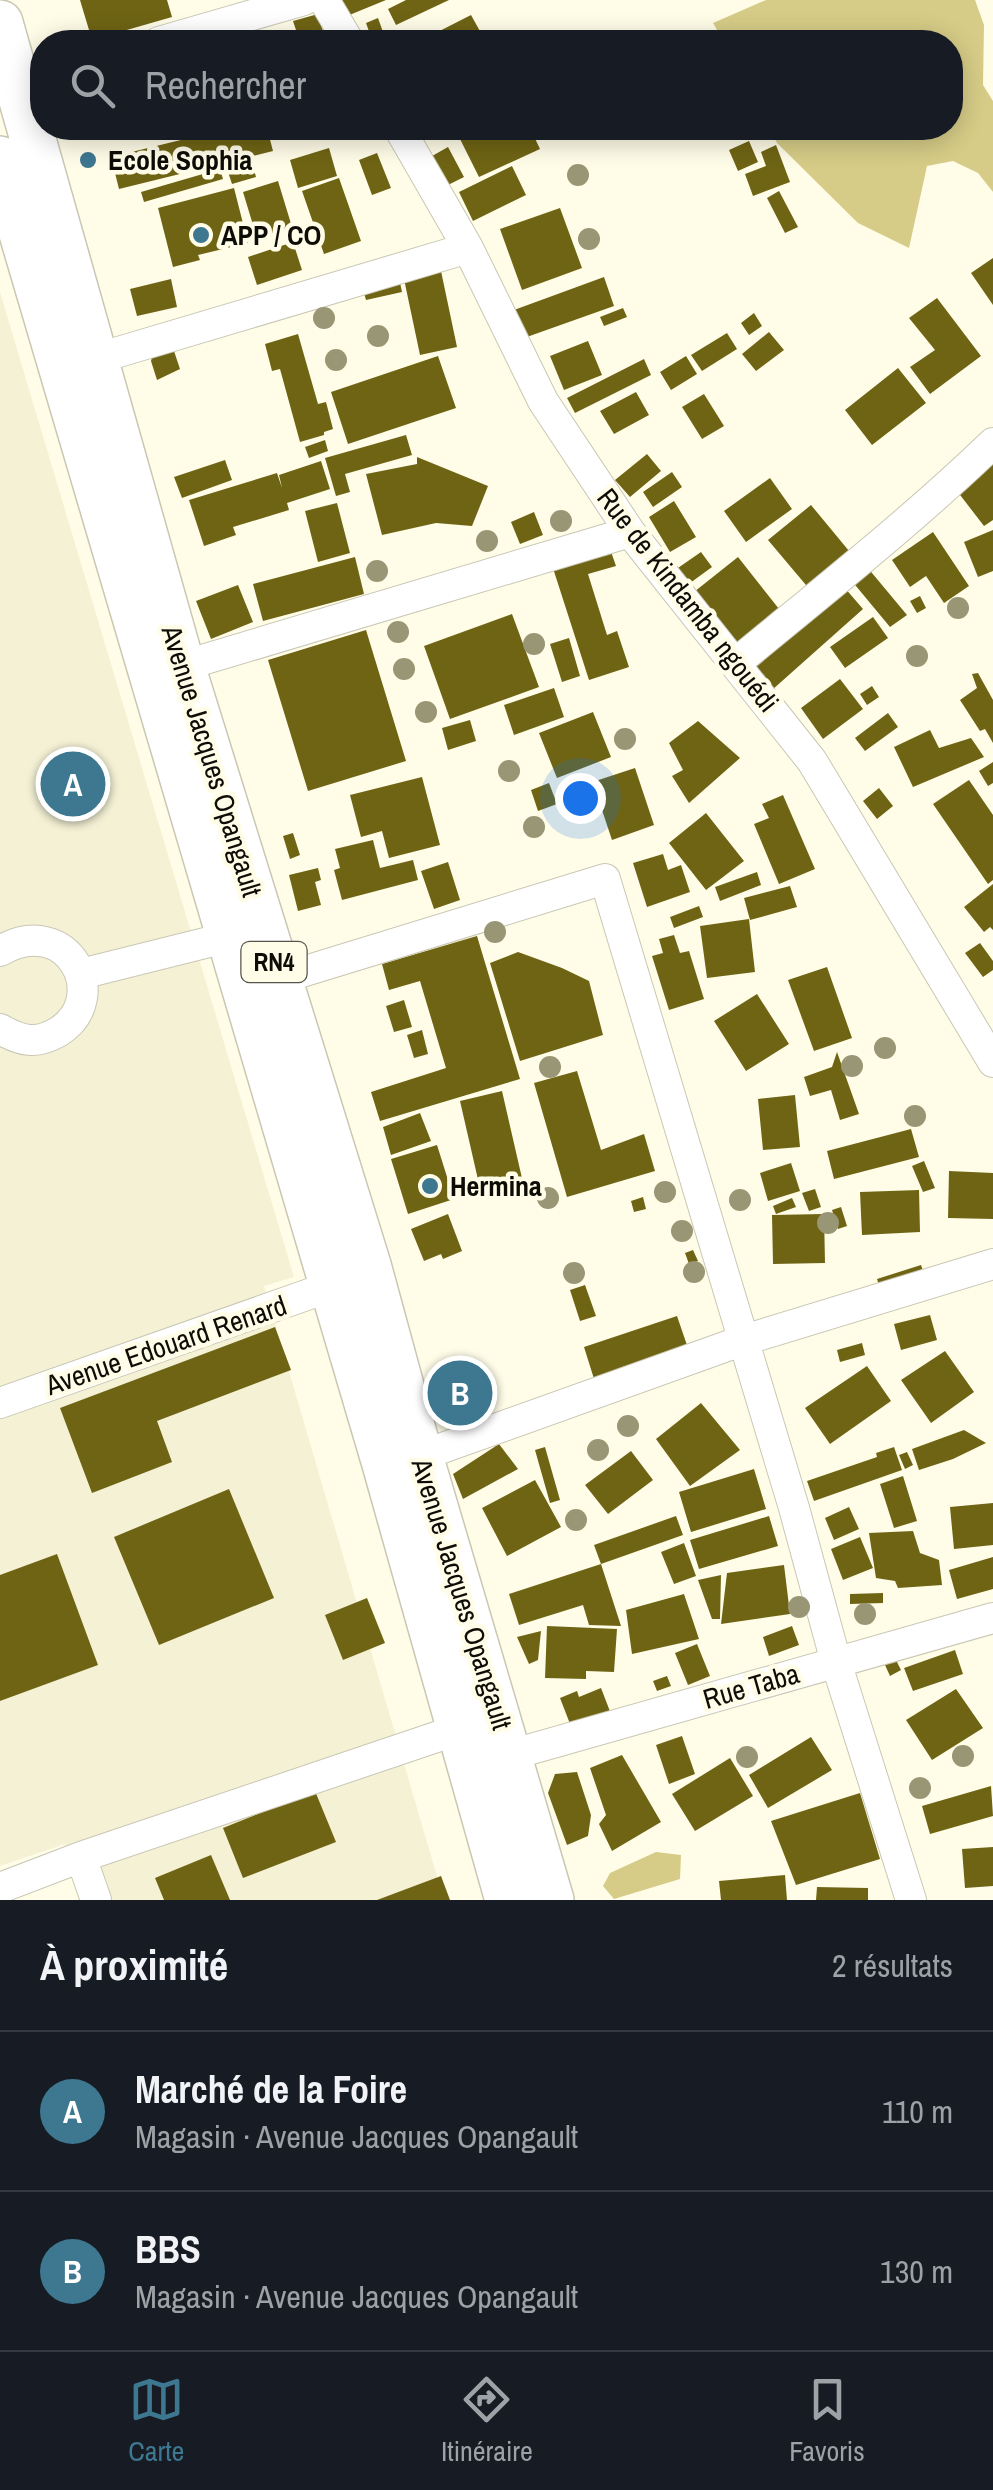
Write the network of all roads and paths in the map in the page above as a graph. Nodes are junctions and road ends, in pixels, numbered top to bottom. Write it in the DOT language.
graph roads {
  1 [pos="304,0"];
  2 [pos="324,0"];
  3 [pos="0,23"];
  4 [pos="200,30"];
  5 [pos="343,30"];
  6 [pos="30,80"];
  7 [pos="44,140"];
  8 [pos="406,140"];
  9 [pos="0,159"];
  10 [pos="468,248"];
  11 [pos="95,359"];
  12 [pos="993,443"];
  13 [pos="630,532"];
  14 [pos="736,663"];
  15 [pos="182,666"];
  16 [pos="229,937"];
  17 [pos="0,951"];
  18 [pos="81,974"];
  19 [pos="280,979"];
  20 [pos="0,1029"];
  21 [pos="993,1062"];
  22 [pos="993,1264"];
  23 [pos="332,1286"];
  24 [pos="744,1340"];
  25 [pos="0,1403"];
  26 [pos="420,1456"];
  27 [pos="993,1618"];
  28 [pos="836,1662"];
  29 [pos="460,1729"];
  30 [pos="510,1755"];
  31 [pos="81,1857"];
  32 [pos="0,1888"];
  33 [pos="96,1900"];
  34 [pos="508,1900"];
  35 [pos="551,1900"];
  36 [pos="912,1900"];
  1 -- 4 [label="street"];
  2 -- 5 [label="street"];
  3 -- 6 [label="highway, Avenue Jacques Opangault / RN4"];
  7 -- 11 [label="highway, Avenue Jacques Opangault / RN4"];
  8 -- 10 [label="street, Rue de Kindamba ngouédi"];
  9 -- 16 [label="highway, RN4"];
  10 -- 11 [label="street"];
  10 -- 13 [label="street, Rue de Kindamba ngouédi"];
  11 -- 15 [label="highway, Avenue Jacques Opangault / RN4"];
  12 -- 14 [label="street"];
  13 -- 14 [label="street, Rue de Kindamba ngouédi"];
  13 -- 15 [label="street"];
  14 -- 21 [label="street, Rue de Kindamba ngouédi"];
  15 -- 19 [label="highway, Avenue Jacques Opangault / RN4"];
  16 -- 18 [label="street"];
  16 -- 23 [label="highway, RN4"];
  17 -- 18 [label="street"];
  18 -- 20 [label="street"];
  19 -- 24 [label="street"];
  19 -- 26 [label="highway, Avenue Jacques Opangault / RN4"];
  22 -- 24 [label="street"];
  23 -- 25 [label="street, Avenue Edouard Renard"];
  23 -- 29 [label="highway, RN4"];
  24 -- 26 [label="street"];
  24 -- 28 [label="street"];
  26 -- 30 [label="highway, Avenue Jacques Opangault / RN4"];
  27 -- 28 [label="street, Rue Taba"];
  28 -- 30 [label="street, Rue Taba"];
  28 -- 36 [label="street"];
  29 -- 31 [label="street"];
  29 -- 34 [label="highway, RN4"];
  30 -- 35 [label="highway, Avenue Jacques Opangault / RN4"];
  31 -- 32 [label="street"];
  31 -- 33 [label="street"];
}
